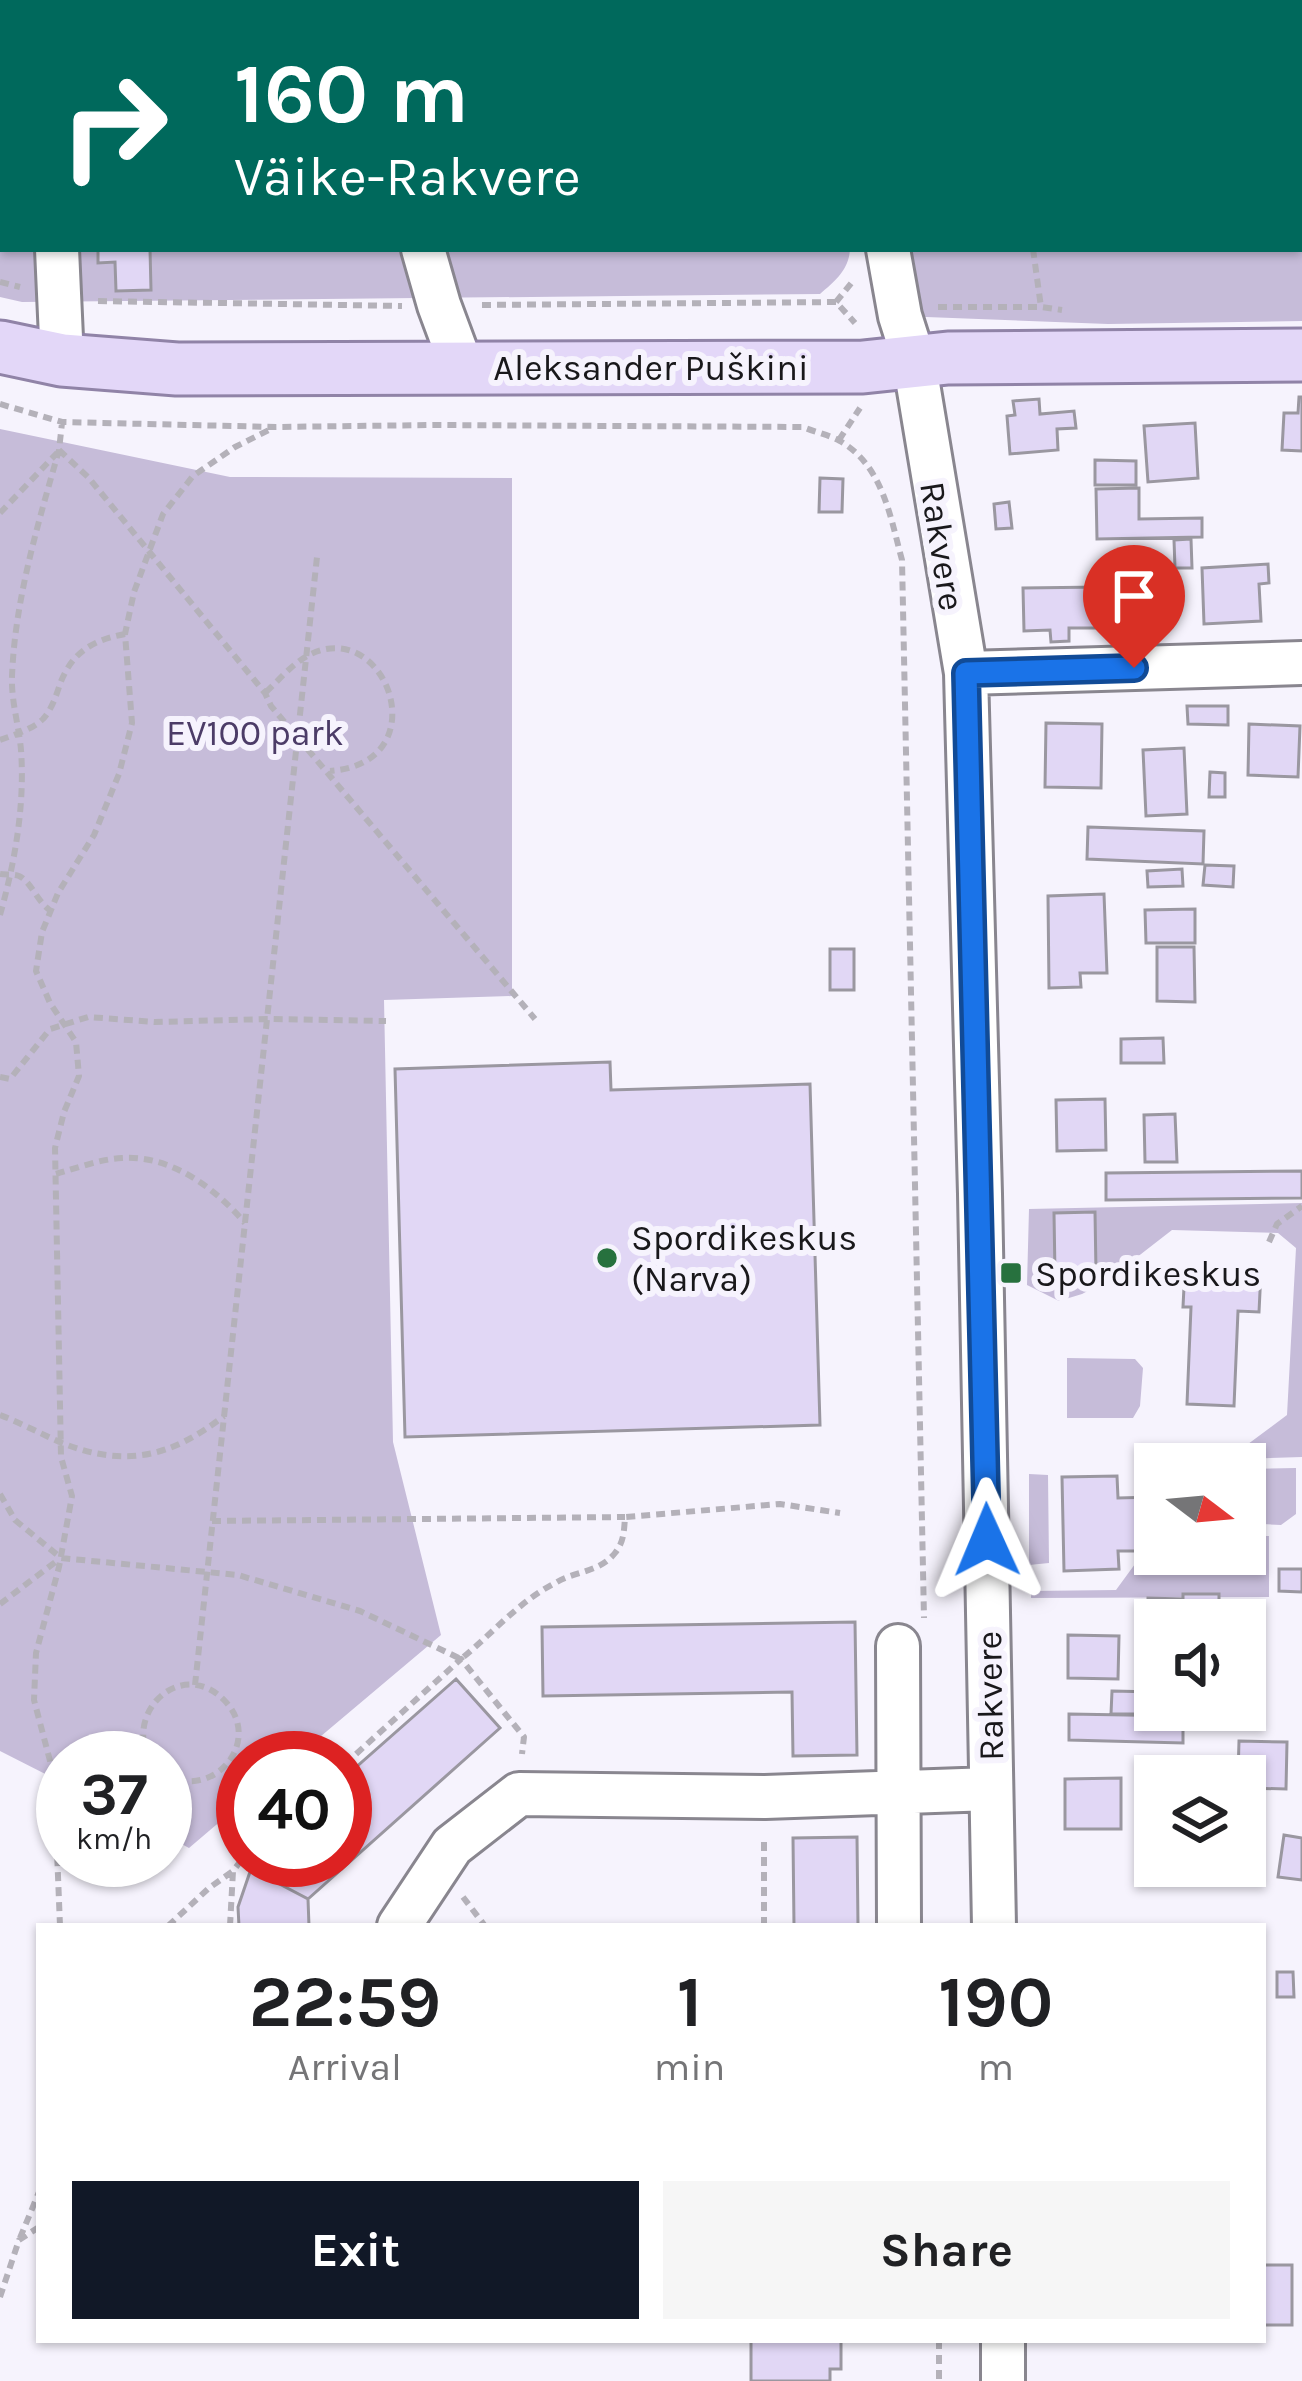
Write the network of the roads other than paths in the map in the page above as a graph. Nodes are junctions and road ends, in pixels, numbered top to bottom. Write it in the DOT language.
graph roads {
  1 [pos="57,252"];
  2 [pos="424,252"];
  3 [pos="889,252"];
  4 [pos="907,338"];
  5 [pos="0,347"];
  6 [pos="1302,355"];
  7 [pos="62,360"];
  8 [pos="462,367"];
  9 [pos="1302,663"];
  10 [pos="966,673"];
  11 [pos="911,1638"];
  12 [pos="991,1789"];
  13 [pos="898,1792"];
  14 [pos="401,1923"];
  15 [pos="899,1923"];
  16 [pos="994,1923"];
  17 [pos="1003,2343"];
  18 [pos="1004,2381"];
  1 -- 7 [label="street"];
  2 -- 8 [label="street"];
  3 -- 4 [label="street, Rakvere"];
  4 -- 6 [label="main road, Aleksander Puškini"];
  4 -- 8 [label="main road, Aleksander Puškini"];
  4 -- 10 [label="street, Rakvere"];
  5 -- 7 [label="main road, Aleksander Puškini"];
  7 -- 8 [label="main road, Aleksander Puškini"];
  9 -- 10 [label="street"];
  10 -- 12 [label="street, Rakvere"];
  11 -- 13 [label="street"];
  12 -- 13 [label="street"];
  12 -- 16 [label="street, Rakvere"];
  13 -- 14 [label="street"];
  13 -- 15 [label="street"];
  17 -- 18 [label="street"];
}
